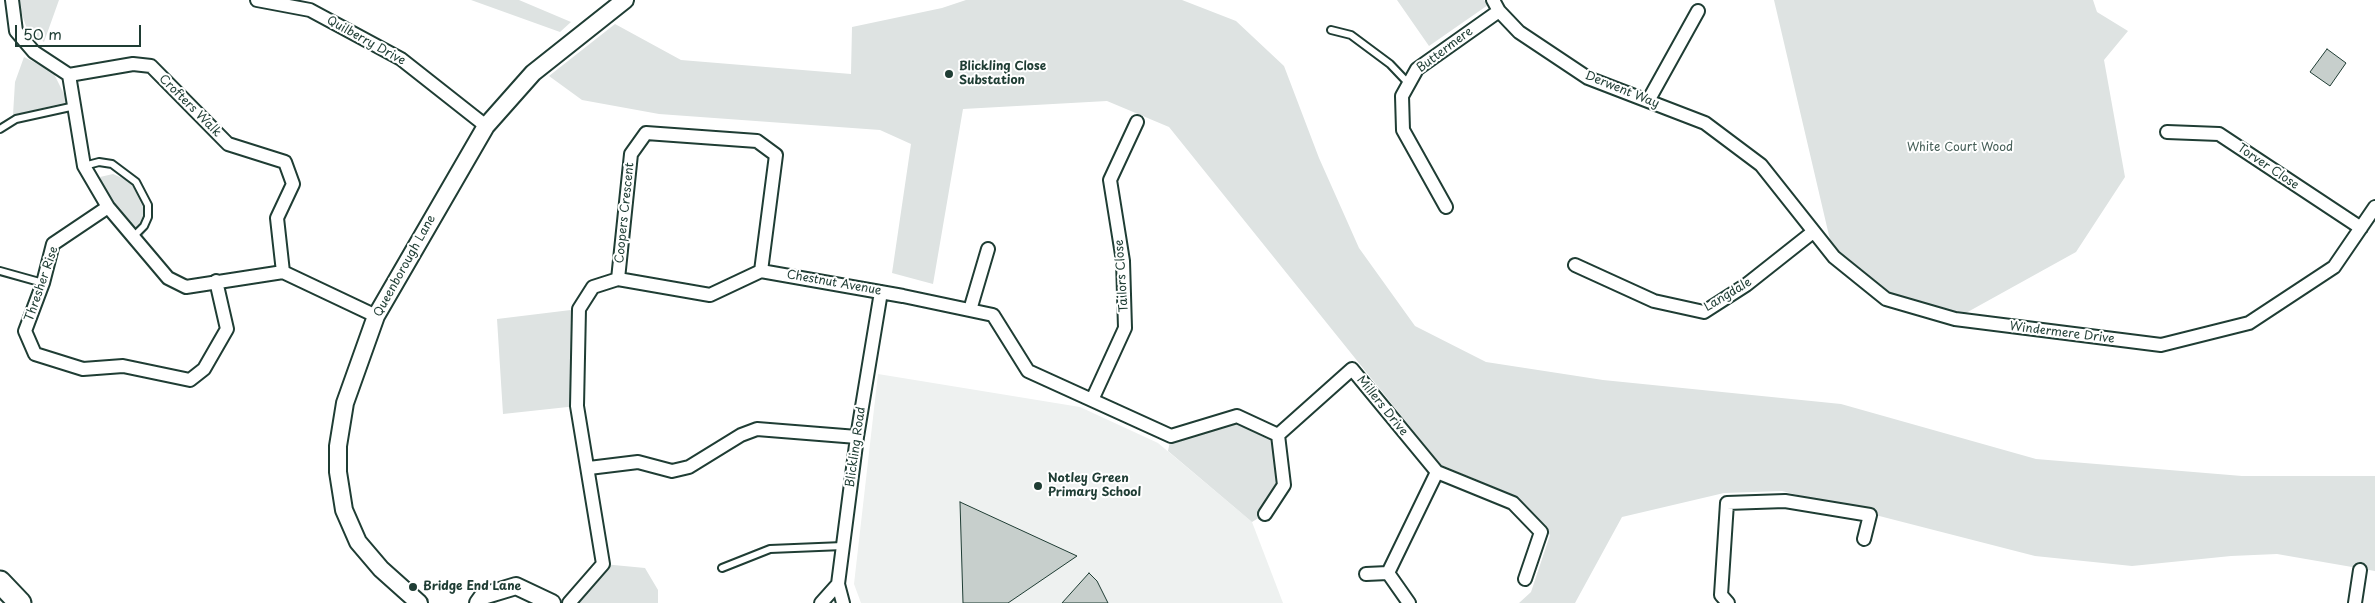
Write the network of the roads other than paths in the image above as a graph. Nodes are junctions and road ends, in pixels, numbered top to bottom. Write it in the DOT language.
graph roads {
  1 [pos="12,0"];
  2 [pos="256,0"];
  3 [pos="614,3"];
  4 [pos="1496,6"];
  5 [pos="1698,11"];
  6 [pos="1331,30"];
  7 [pos="69,75"];
  8 [pos="1408,84"];
  9 [pos="1648,101"];
  10 [pos="75,106"];
  11 [pos="1137,122"];
  12 [pos="486,126"];
  13 [pos="0,129"];
  14 [pos="2167,132"];
  15 [pos="84,166"];
  16 [pos="1761,166"];
  17 [pos="108,207"];
  18 [pos="1446,207"];
  19 [pos="2375,207"];
  20 [pos="2361,228"];
  21 [pos="1813,232"];
  22 [pos="133,238"];
  23 [pos="988,249"];
  24 [pos="1575,265"];
  25 [pos="0,271"];
  26 [pos="761,271"];
  27 [pos="283,272"];
  28 [pos="618,280"];
  29 [pos="216,282"];
  30 [pos="43,283"];
  31 [pos="881,292"];
  32 [pos="970,310"];
  33 [pos="376,316"];
  34 [pos="1092,400"];
  35 [pos="1278,435"];
  36 [pos="857,437"];
  37 [pos="589,468"];
  38 [pos="1437,472"];
  39 [pos="1264,514"];
  40 [pos="1864,539"];
  41 [pos="842,546"];
  42 [pos="722,568"];
  43 [pos="2360,570"];
  44 [pos="1388,573"];
  45 [pos="1366,574"];
  46 [pos="0,576"];
  47 [pos="1525,579"];
  48 [pos="838,584"];
  49 [pos="11,593"];
  50 [pos="419,603"];
  51 [pos="478,603"];
  52 [pos="552,603"];
  53 [pos="569,603"];
  54 [pos="821,603"];
  55 [pos="843,603"];
  56 [pos="1409,603"];
  57 [pos="1728,603"];
  58 [pos="2355,603"];
  1 -- 7 [label="street"];
  2 -- 12 [label="street, Quilberry Drive"];
  3 -- 12 [label="street, Queenborough Lane"];
  4 -- 8 [label="street, Buttermere"];
  4 -- 9 [label="street, Derwent Way"];
  5 -- 9 [label="street"];
  6 -- 8 [label="lane"];
  7 -- 10 [label="street"];
  7 -- 27 [label="street, Crofters Walk"];
  8 -- 18 [label="street, Buttermere"];
  9 -- 16 [label="street, Derwent Way"];
  10 -- 13 [label="lane"];
  10 -- 15 [label="street"];
  11 -- 34 [label="street, Tailors Close"];
  12 -- 33 [label="street, Queenborough Lane"];
  14 -- 20 [label="street, Torver Close"];
  15 -- 17 [label="street"];
  15 -- 22 [label="lane"];
  16 -- 21 [label="street, Windermere Drive"];
  17 -- 22 [label="street"];
  17 -- 30 [label="street, Thresher Rise"];
  19 -- 20 [label="street, Windermere Drive"];
  20 -- 21 [label="street, Windermere Drive"];
  21 -- 24 [label="street, Langdale"];
  22 -- 29 [label="street"];
  23 -- 32 [label="street"];
  25 -- 30 [label="lane"];
  26 -- 28 [label="street"];
  26 -- 28 [label="street, Coopers Crescent"];
  26 -- 31 [label="street, Chestnut Avenue"];
  27 -- 29 [label="street"];
  27 -- 33 [label="street"];
  28 -- 37 [label="street"];
  29 -- 30 [label="street, Thresher Rise"];
  31 -- 32 [label="street, Chestnut Avenue"];
  31 -- 36 [label="street, Blickling Road"];
  32 -- 34 [label="street, Chestnut Avenue"];
  33 -- 50 [label="street, Queenborough Lane"];
  34 -- 35 [label="street, Chestnut Avenue"];
  35 -- 38 [label="street, Millers Drive"];
  35 -- 39 [label="street"];
  36 -- 37 [label="street"];
  36 -- 41 [label="street, Blickling Road"];
  37 -- 53 [label="street"];
  38 -- 44 [label="street"];
  38 -- 47 [label="street, Millers Drive"];
  40 -- 57 [label="street"];
  41 -- 42 [label="lane"];
  41 -- 48 [label="street, Blickling Road"];
  43 -- 58 [label="street"];
  44 -- 45 [label="street"];
  44 -- 56 [label="street"];
  46 -- 49 [label="highway"];
  48 -- 54 [label="street"];
  48 -- 55 [label="street, Blickling Road"];
  51 -- 52 [label="street"];
}
